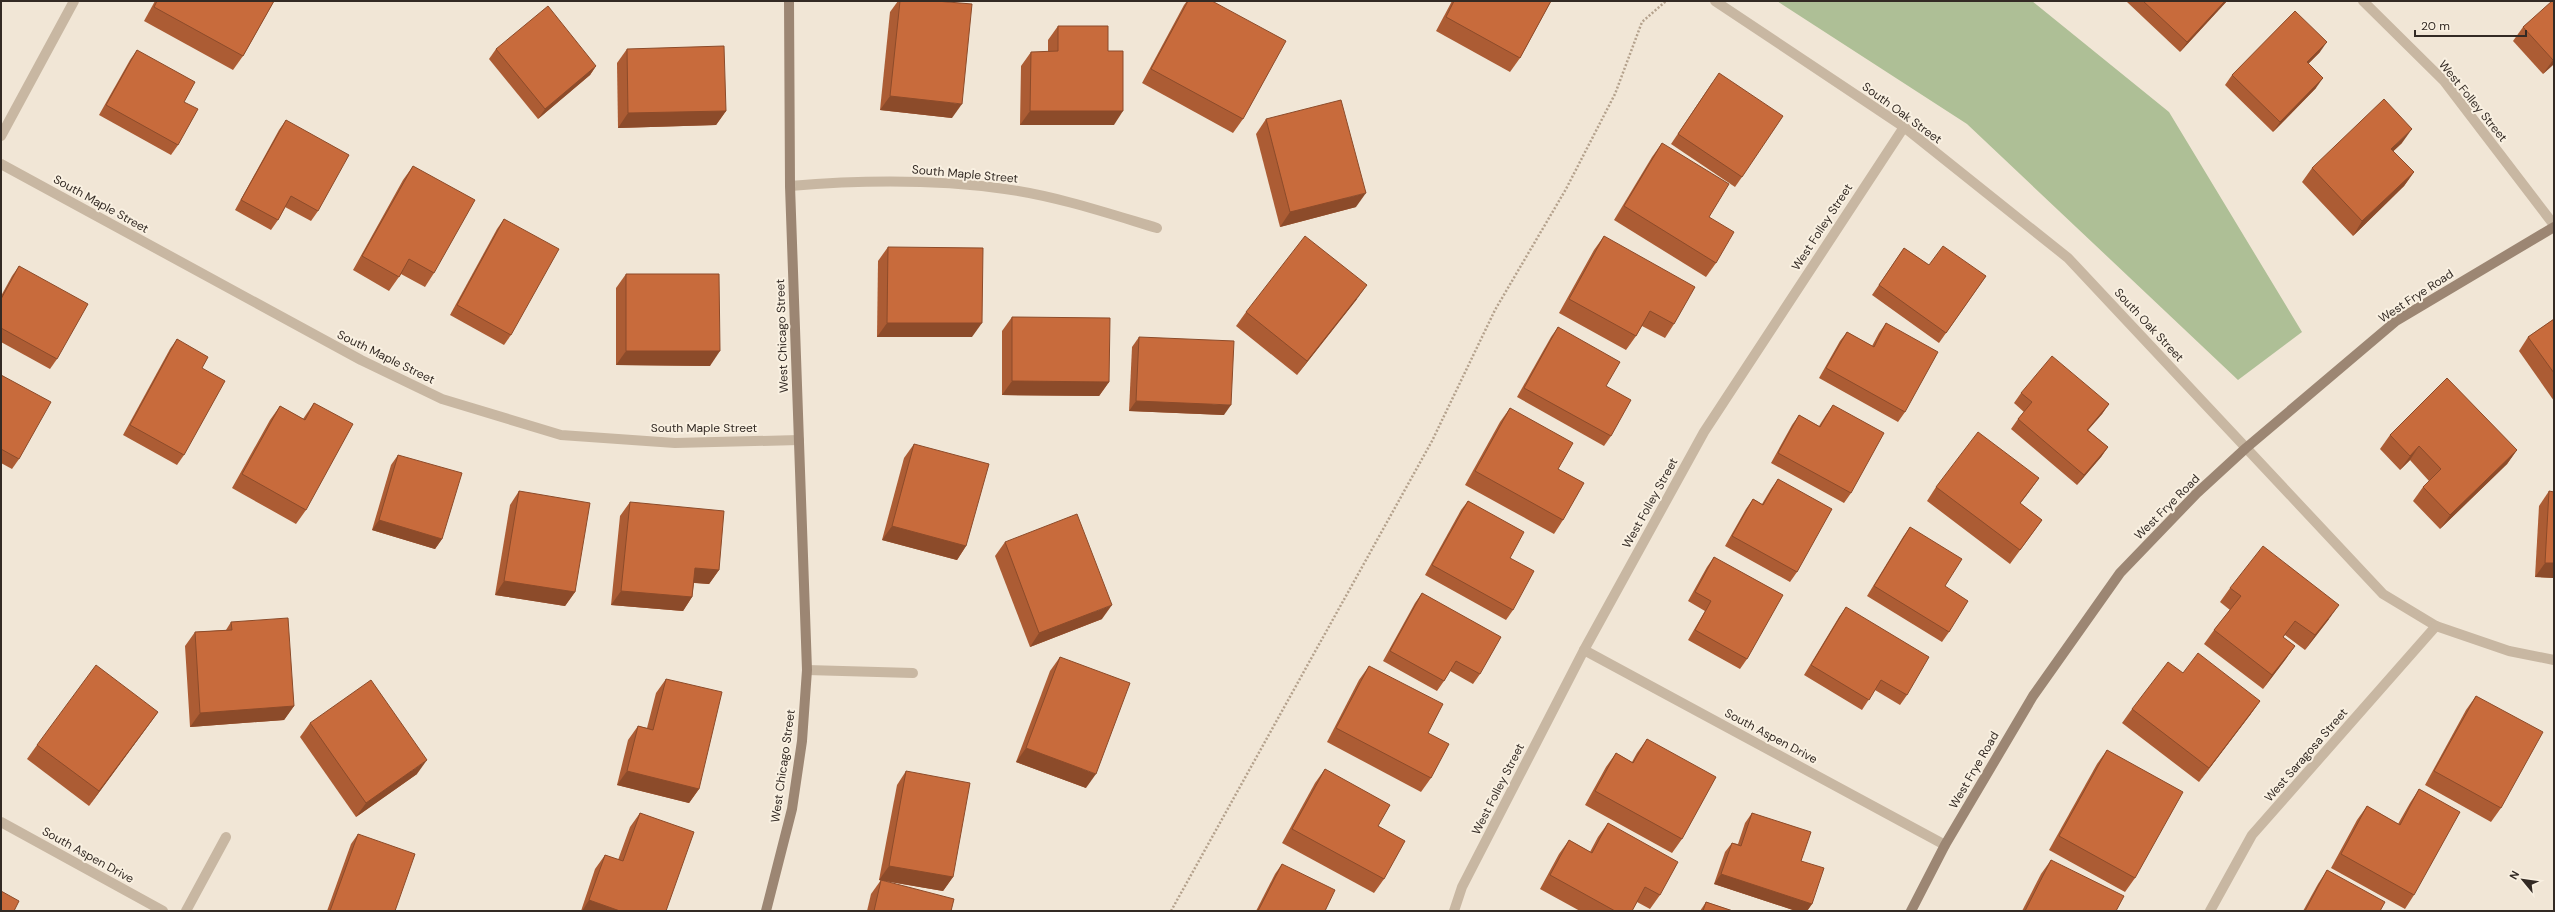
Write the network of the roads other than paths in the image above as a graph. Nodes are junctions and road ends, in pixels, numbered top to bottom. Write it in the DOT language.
graph roads {
  1 [pos="74,1"];
  2 [pos="790,1"];
  3 [pos="1715,1"];
  4 [pos="2363,1"];
  5 [pos="1904,127"];
  6 [pos="1,136"];
  7 [pos="1,164"];
  8 [pos="790,186"];
  9 [pos="2554,226"];
  10 [pos="1157,228"];
  11 [pos="799,440"];
  12 [pos="2246,448"];
  13 [pos="2436,626"];
  14 [pos="1584,650"];
  15 [pos="2554,660"];
  16 [pos="807,670"];
  17 [pos="913,673"];
  18 [pos="1,822"];
  19 [pos="226,837"];
  20 [pos="1945,845"];
  21 [pos="163,911"];
  22 [pos="186,911"];
  23 [pos="766,911"];
  24 [pos="1454,911"];
  25 [pos="1911,911"];
  26 [pos="2210,911"];
  1 -- 6 [label="street"];
  2 -- 8 [label="street, West Chicago Street"];
  3 -- 5 [label="street, South Oak Street"];
  4 -- 9 [label="street, West Folley Street"];
  5 -- 12 [label="street, South Oak Street"];
  5 -- 14 [label="street, West Folley Street"];
  7 -- 11 [label="street, South Maple Street"];
  8 -- 10 [label="street, South Maple Street"];
  8 -- 11 [label="street, West Chicago Street"];
  9 -- 12 [label="street, West Frye Road"];
  11 -- 16 [label="street, West Chicago Street"];
  12 -- 13 [label="street, South Oak Street"];
  12 -- 20 [label="street, West Frye Road"];
  13 -- 15 [label="street, South Oak Street"];
  13 -- 26 [label="street, West Saragosa Street"];
  14 -- 20 [label="street, South Aspen Drive"];
  14 -- 24 [label="street, West Folley Street"];
  16 -- 17 [label="street"];
  16 -- 23 [label="street, West Chicago Street"];
  18 -- 21 [label="street, South Aspen Drive"];
  19 -- 22 [label="street"];
  20 -- 25 [label="street, West Frye Road"];
}
